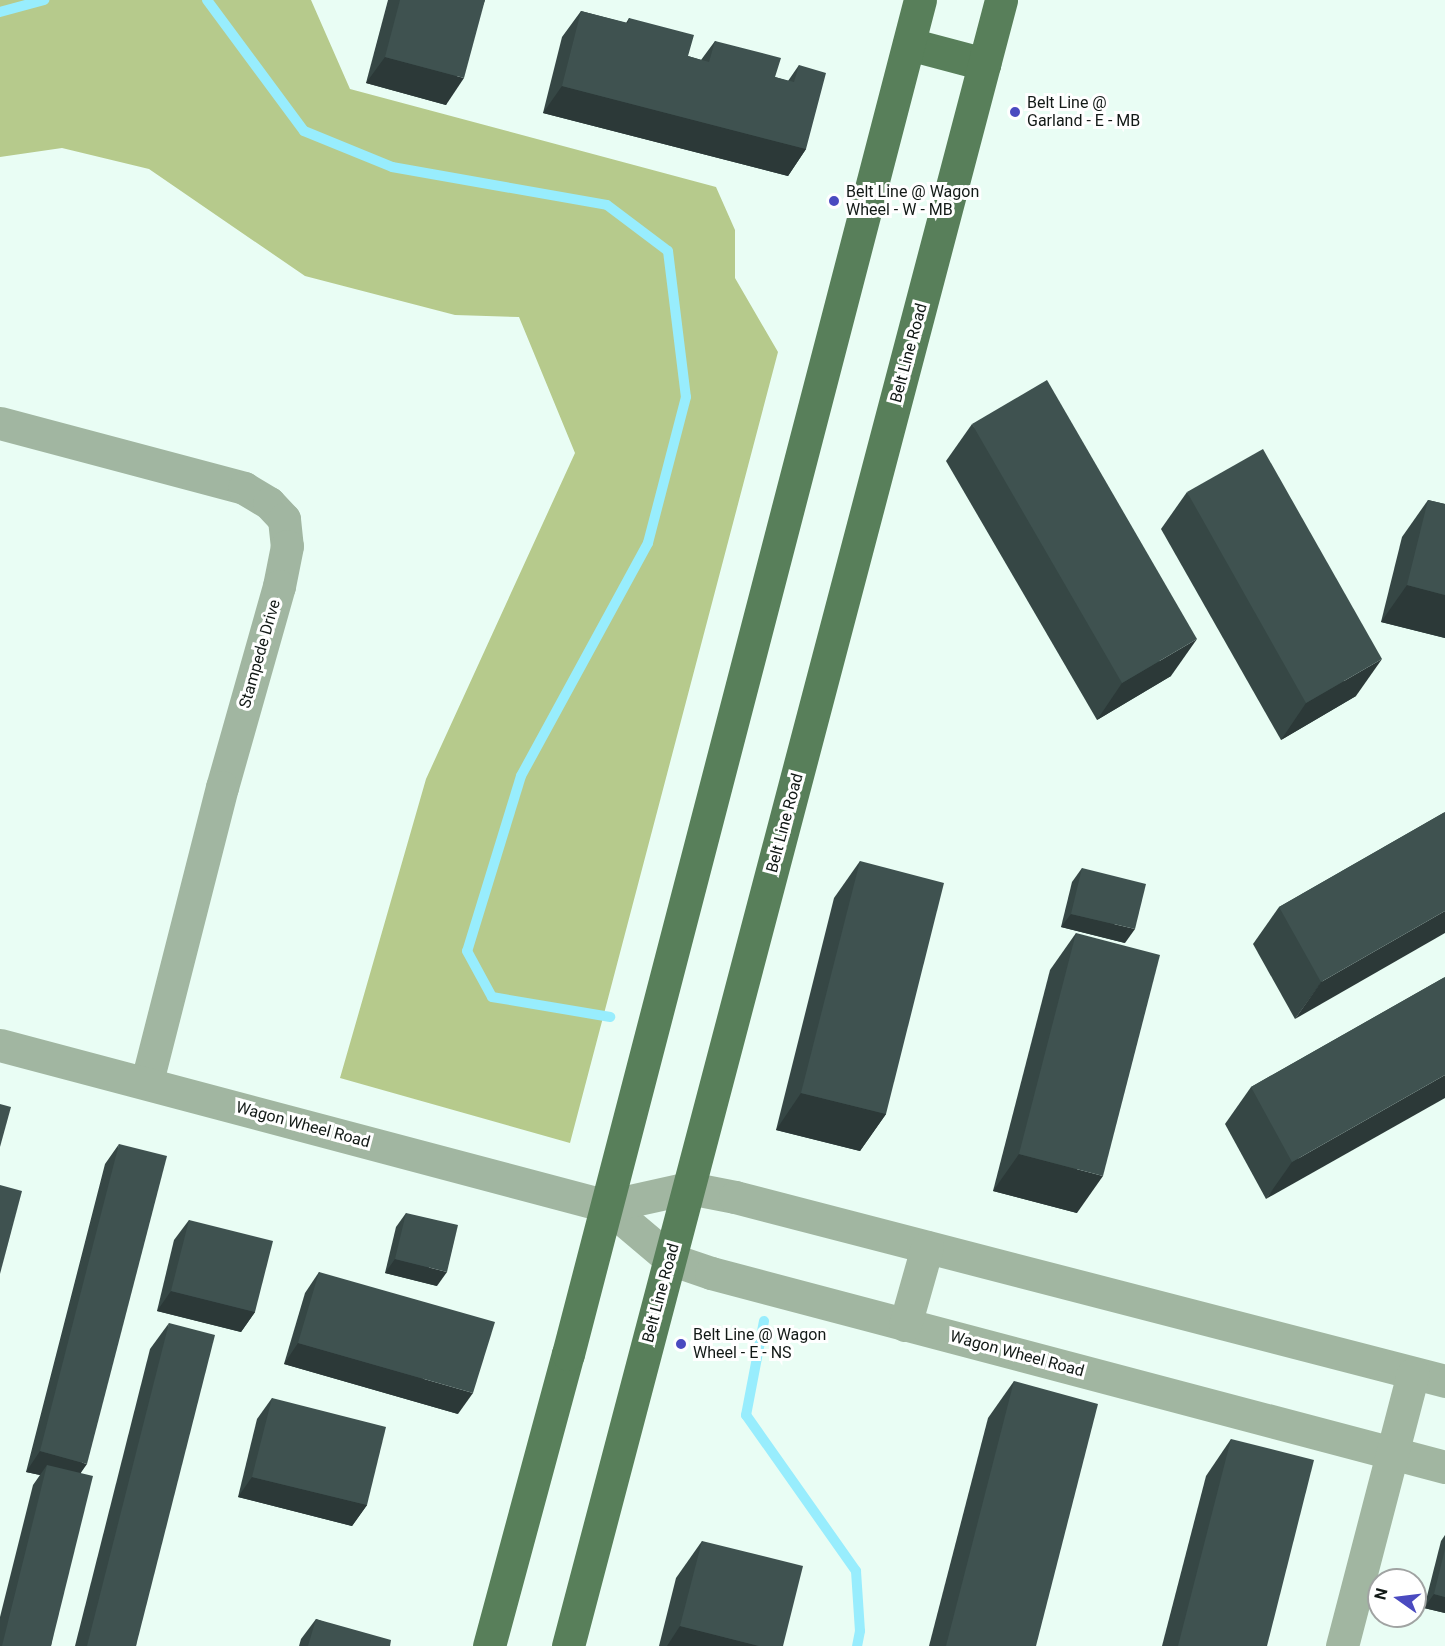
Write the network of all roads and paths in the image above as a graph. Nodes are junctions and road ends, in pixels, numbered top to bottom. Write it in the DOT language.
graph roads {
  1 [pos="920,0"];
  2 [pos="1001,0"];
  3 [pos="909,44"];
  4 [pos="984,64"];
  5 [pos="0,423"];
  6 [pos="0,1045"];
  7 [pos="147,1082"];
  8 [pos="689,1188"];
  9 [pos="607,1206"];
  10 [pos="927,1247"];
  11 [pos="670,1259"];
  12 [pos="905,1325"];
  13 [pos="1413,1374"];
  14 [pos="1445,1382"];
  15 [pos="1394,1453"];
  16 [pos="1445,1467"];
  17 [pos="489,1646"];
  18 [pos="568,1646"];
  19 [pos="1342,1646"];
  1 -- 3 [label="main road"];
  2 -- 4 [label="main road, Belt Line Road"];
  3 -- 4 [label="main road"];
  3 -- 9 [label="main road"];
  4 -- 8 [label="main road, Belt Line Road"];
  5 -- 7 [label="street, Stampede Drive"];
  6 -- 7 [label="street, Wagon Wheel Road"];
  7 -- 9 [label="street, Wagon Wheel Road"];
  8 -- 9 [label="street, Wagon Wheel Road"];
  8 -- 10 [label="street, Wagon Wheel Road"];
  8 -- 11 [label="main road, Belt Line Road"];
  9 -- 11 [label="street, Wagon Wheel Road"];
  9 -- 17 [label="main road"];
  10 -- 12 [label="street"];
  10 -- 13 [label="street, Wagon Wheel Road"];
  11 -- 12 [label="street, Wagon Wheel Road"];
  11 -- 18 [label="main road, Belt Line Road"];
  12 -- 15 [label="street, Wagon Wheel Road"];
  13 -- 14 [label="street, Wagon Wheel Road"];
  13 -- 15 [label="street"];
  15 -- 16 [label="street, Wagon Wheel Road"];
  15 -- 19 [label="street"];
}
